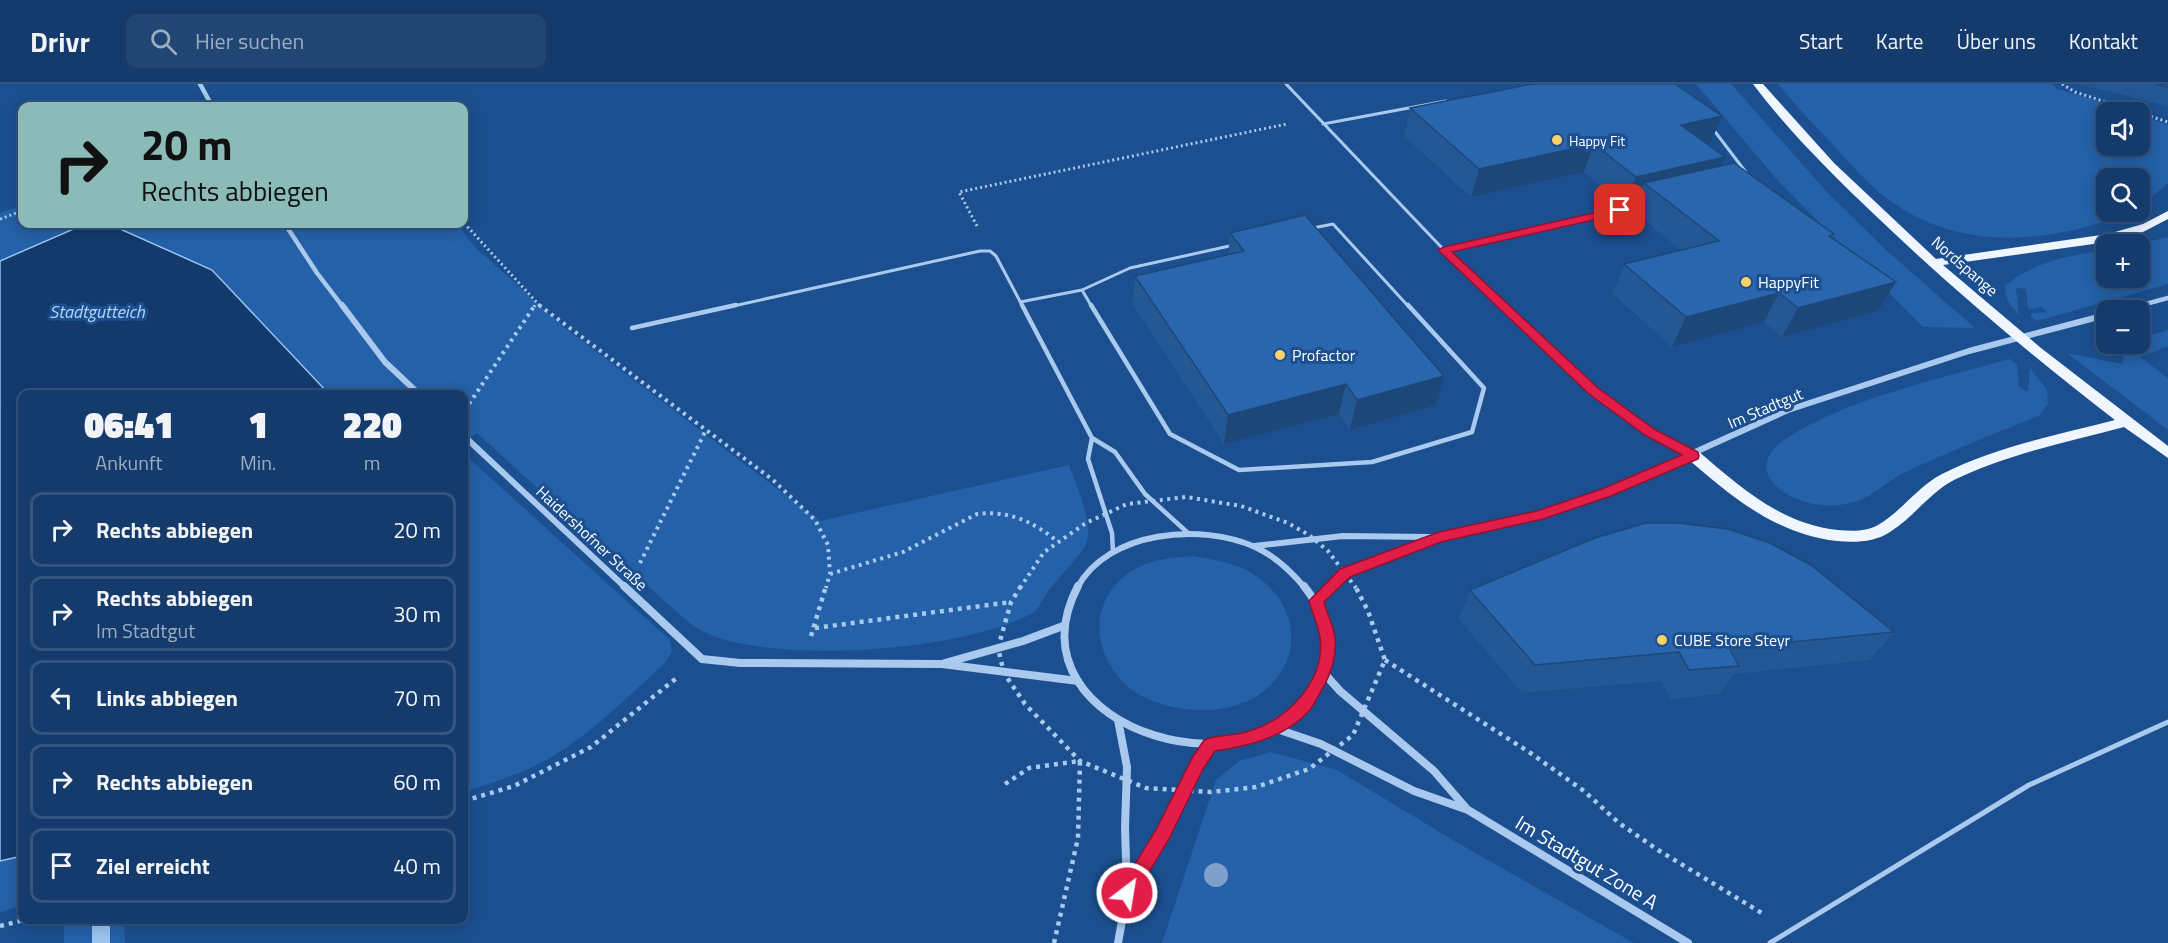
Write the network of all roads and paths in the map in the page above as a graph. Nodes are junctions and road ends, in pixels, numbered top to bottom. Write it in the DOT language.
graph roads {
  1 [pos="200,84"];
  2 [pos="1286,84"];
  3 [pos="1758,84"];
  4 [pos="2062,84"];
  5 [pos="1447,101"];
  6 [pos="210,102"];
  7 [pos="1317,117"];
  8 [pos="2168,122"];
  9 [pos="1323,124"];
  10 [pos="1710,126"];
  11 [pos="1753,180"];
  12 [pos="1650,204"];
  13 [pos="18,212"];
  14 [pos="2168,214"];
  15 [pos="0,219"];
  16 [pos="468,227"];
  17 [pos="288,228"];
  18 [pos="1310,229"];
  19 [pos="1243,243"];
  20 [pos="1444,250"];
  21 [pos="990,251"];
  22 [pos="1934,263"];
  23 [pos="1082,290"];
  24 [pos="2168,298"];
  25 [pos="1020,302"];
  26 [pos="536,303"];
  27 [pos="2150,303"];
  28 [pos="2096,318"];
  29 [pos="632,328"];
  30 [pos="415,390"];
  31 [pos="468,406"];
  32 [pos="2126,422"];
  33 [pos="705,432"];
  34 [pos="1092,438"];
  35 [pos="468,440"];
  36 [pos="2168,453"];
  37 [pos="1693,456"];
  38 [pos="1152,500"];
  39 [pos="1106,514"];
  40 [pos="1188,533"];
  41 [pos="1439,537"];
  42 [pos="1057,541"];
  43 [pos="1253,546"];
  44 [pos="1113,552"];
  45 [pos="830,574"];
  46 [pos="627,589"];
  47 [pos="1316,601"];
  48 [pos="1011,602"];
  49 [pos="1063,626"];
  50 [pos="998,648"];
  51 [pos="702,659"];
  52 [pos="1385,660"];
  53 [pos="942,664"];
  54 [pos="1323,672"];
  55 [pos="1078,681"];
  56 [pos="1118,720"];
  57 [pos="2168,722"];
  58 [pos="1274,728"];
  59 [pos="1210,745"];
  60 [pos="1005,784"];
  61 [pos="468,800"];
  62 [pos="1468,810"];
  63 [pos="1127,893"];
  64 [pos="18,922"];
  65 [pos="0,926"];
  66 [pos="1788,930"];
  67 [pos="1054,943"];
  68 [pos="1118,943"];
  69 [pos="1688,943"];
  70 [pos="1770,943"];
  1 -- 6 [label="street"];
  2 -- 7 [label="lane"];
  3 -- 22 [label="main road, Nordspange"];
  4 -- 8 [label="path"];
  5 -- 9 [label="lane"];
  7 -- 9 [label="lane"];
  7 -- 21 [label="path"];
  9 -- 20 [label="lane"];
  10 -- 11 [label="lane"];
  12 -- 20 [label="lane"];
  13 -- 15 [label="path"];
  14 -- 22 [label="main road"];
  16 -- 26 [label="path"];
  17 -- 30 [label="street"];
  18 -- 23 [label="lane"];
  19 -- 23 [label="lane"];
  20 -- 37 [label="lane"];
  21 -- 25 [label="lane"];
  21 -- 29 [label="lane"];
  22 -- 32 [label="main road, Nordspange"];
  23 -- 25 [label="lane"];
  24 -- 27 [label="street"];
  25 -- 34 [label="lane"];
  26 -- 31 [label="path"];
  26 -- 33 [label="path"];
  28 -- 37 [label="street, Im Stadtgut"];
  32 -- 36 [label="main road, Nordspange"];
  32 -- 37 [label="main road"];
  33 -- 45 [label="path"];
  33 -- 46 [label="path"];
  34 -- 38 [label="lane"];
  34 -- 39 [label="lane"];
  35 -- 46 [label="street, Haidershofner Straße"];
  37 -- 41 [label="street, Im Stadtgut"];
  38 -- 39 [label="path"];
  38 -- 40 [label="lane"];
  39 -- 42 [label="path"];
  39 -- 44 [label="lane"];
  40 -- 43 [label="street"];
  40 -- 44 [label="street"];
  41 -- 43 [label="street, Im Stadtgut"];
  41 -- 47 [label="street, Im Stadtgut"];
  42 -- 45 [label="path"];
  42 -- 48 [label="path"];
  43 -- 47 [label="street"];
  44 -- 49 [label="street"];
  45 -- 48 [label="path"];
  46 -- 51 [label="street, Haidershofner Straße"];
  47 -- 54 [label="street"];
  48 -- 50 [label="path"];
  49 -- 50 [label="street"];
  49 -- 55 [label="street"];
  50 -- 53 [label="street"];
  51 -- 53 [label="street"];
  51 -- 61 [label="path"];
  52 -- 66 [label="path"];
  53 -- 55 [label="street"];
  54 -- 58 [label="street"];
  54 -- 62 [label="street"];
  55 -- 56 [label="street"];
  56 -- 59 [label="street"];
  56 -- 63 [label="street"];
  57 -- 66 [label="lane"];
  58 -- 59 [label="street"];
  58 -- 62 [label="street"];
  59 -- 63 [label="street"];
  60 -- 67 [label="path"];
  62 -- 69 [label="street, Im Stadtgut Zone A"];
  63 -- 68 [label="street"];
  64 -- 65 [label="path"];
  66 -- 70 [label="lane"];
}
